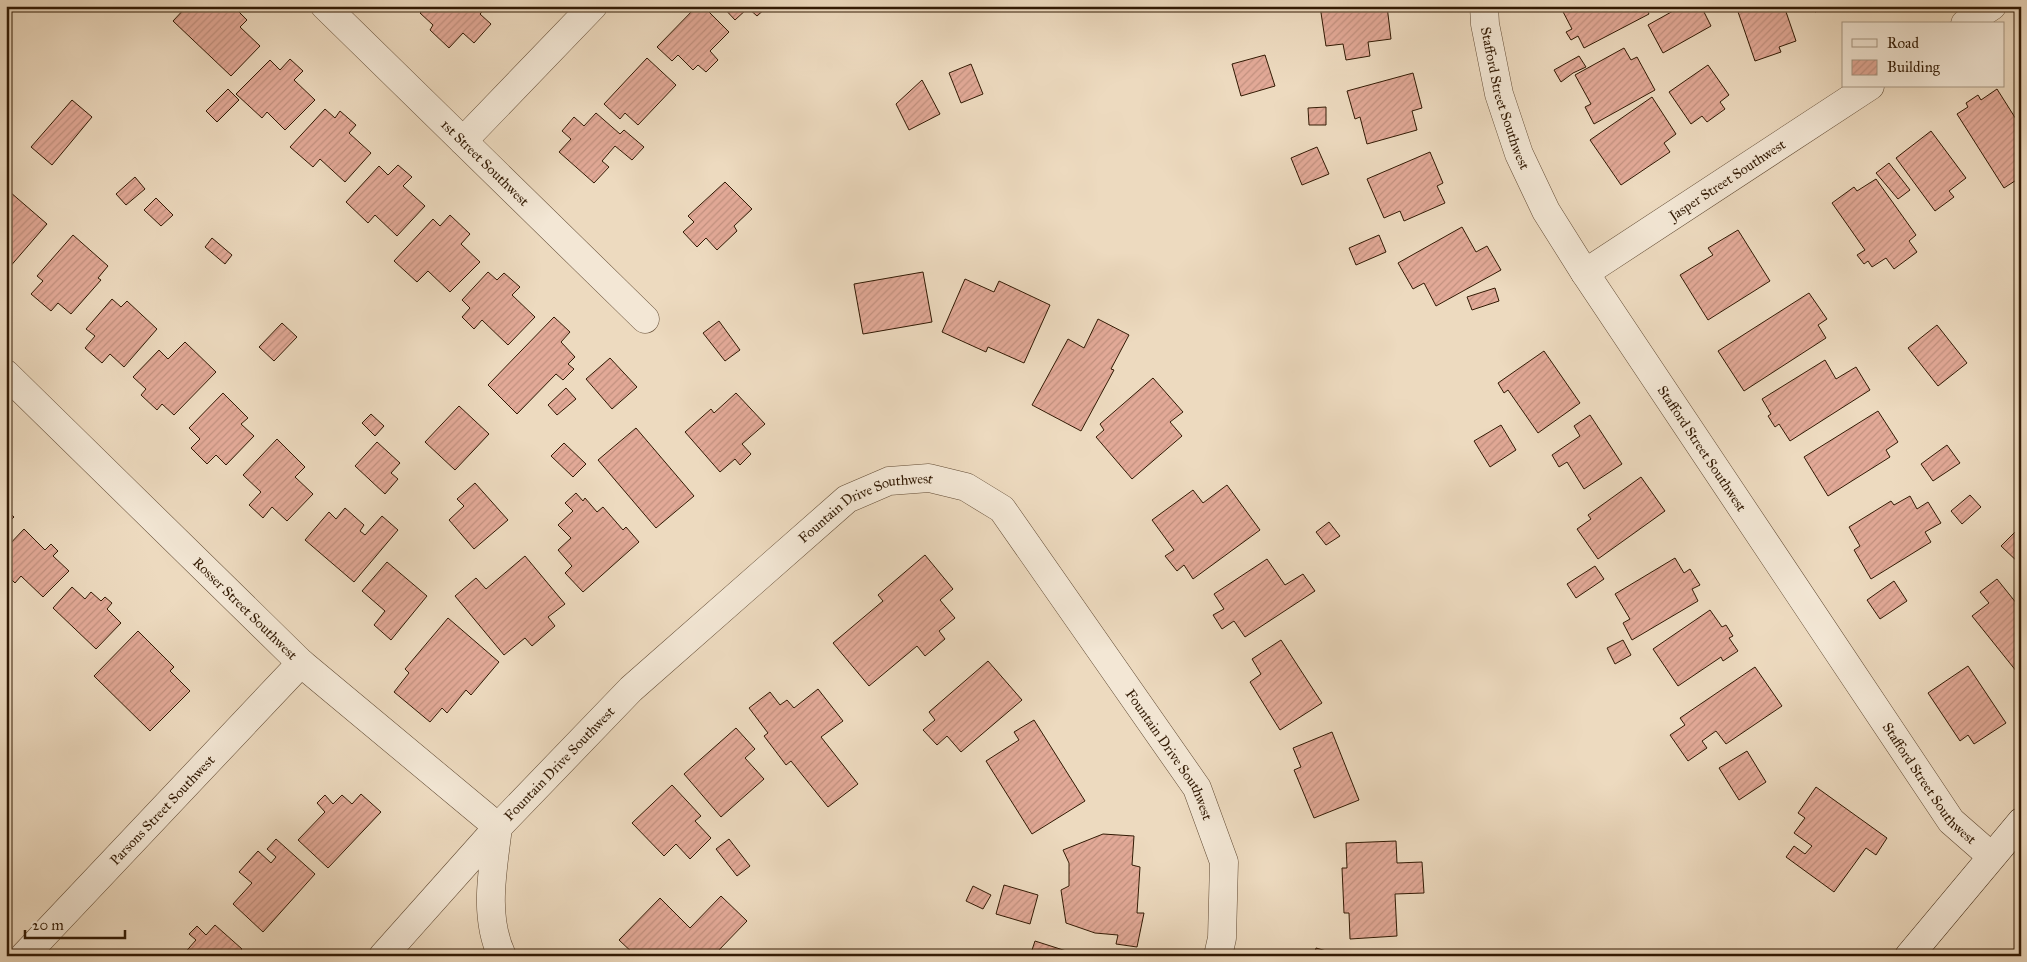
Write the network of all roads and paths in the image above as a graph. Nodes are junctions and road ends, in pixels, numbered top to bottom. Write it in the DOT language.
graph roads {
  1 [pos="326,6"];
  2 [pos="593,6"];
  3 [pos="1484,6"];
  4 [pos="1992,6"];
  5 [pos="1968,22"];
  6 [pos="1867,88"];
  7 [pos="463,141"];
  8 [pos="1585,273"];
  9 [pos="645,319"];
  10 [pos="6,374"];
  11 [pos="301,663"];
  12 [pos="2021,822"];
  13 [pos="498,827"];
  14 [pos="1991,856"];
  15 [pos="24,956"];
  16 [pos="383,956"];
  17 [pos="502,956"];
  18 [pos="1218,956"];
  19 [pos="1909,956"];
  1 -- 7 [label="street, 1st Street Southwest"];
  2 -- 7 [label="street"];
  3 -- 8 [label="street, Stafford Street Southwest"];
  4 -- 5 [label="street"];
  6 -- 8 [label="street, Jasper Street Southwest"];
  7 -- 9 [label="street, 1st Street Southwest"];
  8 -- 14 [label="street, Stafford Street Southwest"];
  10 -- 11 [label="street, Rosser Street Southwest"];
  11 -- 13 [label="street, Rosser Street Southwest"];
  11 -- 15 [label="street, Parsons Street Southwest"];
  12 -- 14 [label="street"];
  13 -- 16 [label="street, Fountain Drive Southwest"];
  13 -- 17 [label="street"];
  13 -- 18 [label="street, Fountain Drive Southwest"];
  14 -- 19 [label="street"];
}
